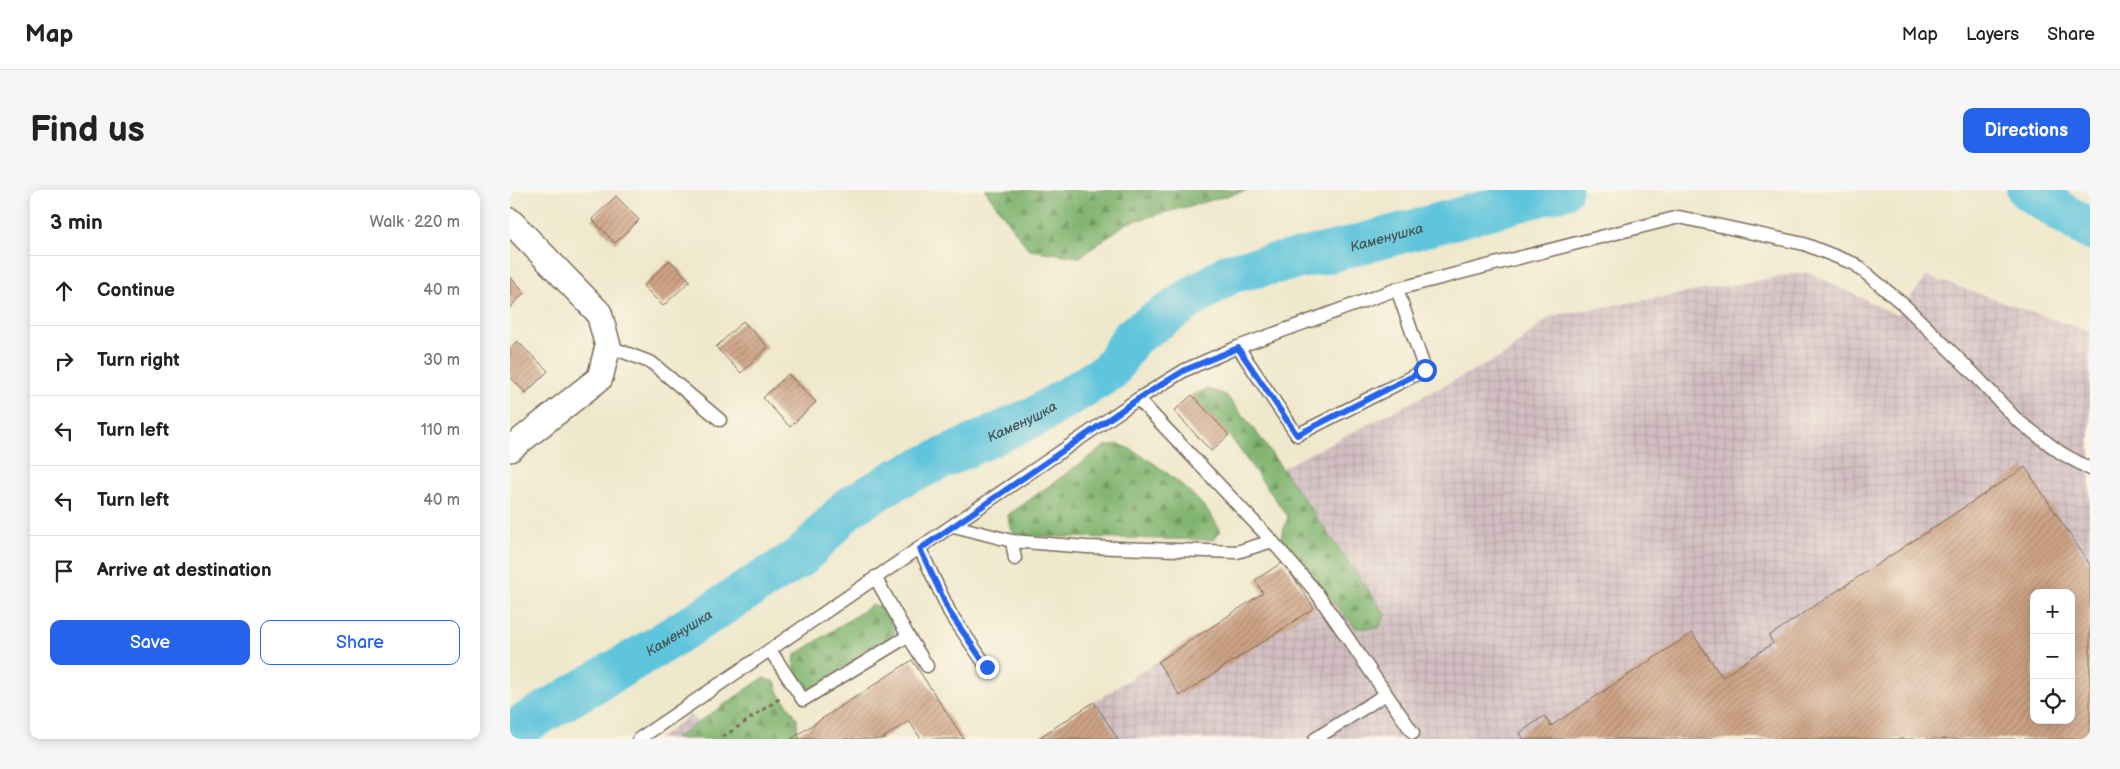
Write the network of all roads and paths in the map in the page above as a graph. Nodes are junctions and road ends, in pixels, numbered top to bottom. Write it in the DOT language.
graph roads {
  1 [pos="510,221"];
  2 [pos="1397,289"];
  3 [pos="608,346"];
  4 [pos="1238,348"];
  5 [pos="1138,399"];
  6 [pos="720,420"];
  7 [pos="510,449"];
  8 [pos="2090,469"];
  9 [pos="954,526"];
  10 [pos="1272,540"];
  11 [pos="1012,541"];
  12 [pos="920,549"];
  13 [pos="1015,560"];
  14 [pos="875,577"];
  15 [pos="908,636"];
  16 [pos="770,650"];
  17 [pos="927,666"];
  18 [pos="987,667"];
  19 [pos="795,689"];
  20 [pos="1386,694"];
  21 [pos="1413,733"];
  22 [pos="723,737"];
  23 [pos="639,739"];
  24 [pos="1315,739"];
  1 -- 3 [label="street"];
  2 -- 4 [label="lane"];
  2 -- 4 [label="lane"];
  2 -- 8 [label="lane"];
  3 -- 6 [label="lane"];
  3 -- 7 [label="street"];
  4 -- 5 [label="lane"];
  5 -- 9 [label="lane"];
  5 -- 10 [label="lane"];
  9 -- 11 [label="lane"];
  9 -- 12 [label="lane"];
  10 -- 11 [label="lane"];
  10 -- 20 [label="lane"];
  11 -- 13 [label="lane"];
  12 -- 14 [label="lane"];
  12 -- 18 [label="lane"];
  14 -- 15 [label="lane"];
  14 -- 16 [label="lane"];
  15 -- 17 [label="lane"];
  15 -- 19 [label="lane"];
  16 -- 19 [label="lane"];
  16 -- 23 [label="lane"];
  19 -- 22 [label="path"];
  20 -- 21 [label="lane"];
  20 -- 24 [label="lane"];
}
